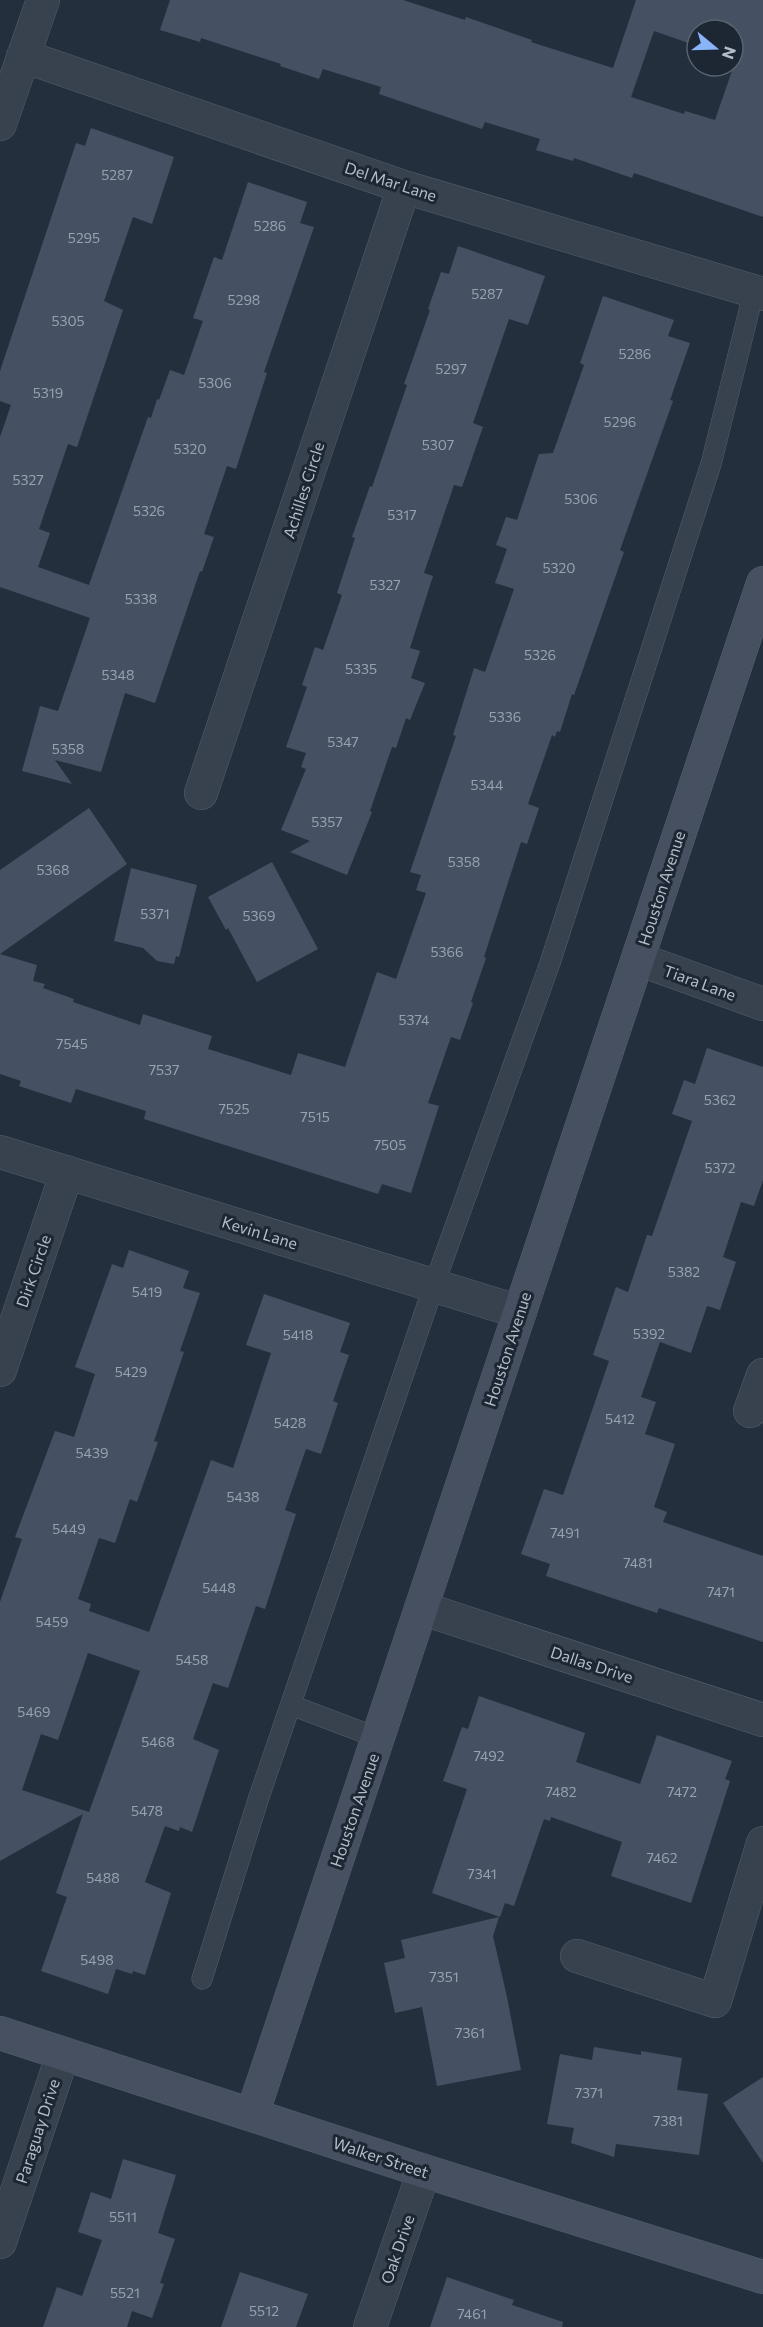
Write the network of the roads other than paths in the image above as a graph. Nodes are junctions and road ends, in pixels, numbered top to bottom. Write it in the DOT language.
graph roads {
  1 [pos="43,0"];
  2 [pos="23,56"];
  3 [pos="0,124"];
  4 [pos="404,187"];
  5 [pos="758,292"];
  6 [pos="763,583"];
  7 [pos="201,793"];
  8 [pos="638,959"];
  9 [pos="763,1004"];
  10 [pos="0,1152"];
  11 [pos="67,1172"];
  12 [pos="434,1285"];
  13 [pos="520,1312"];
  14 [pos="0,1370"];
  15 [pos="763,1375"];
  16 [pos="750,1411"];
  17 [pos="421,1608"];
  18 [pos="291,1705"];
  19 [pos="763,1720"];
  20 [pos="378,1738"];
  21 [pos="763,1843"];
  22 [pos="577,1956"];
  23 [pos="202,1979"];
  24 [pos="0,2033"];
  25 [pos="63,2054"];
  26 [pos="252,2115"];
  27 [pos="424,2171"];
  28 [pos="0,2242"];
  29 [pos="763,2277"];
  30 [pos="370,2327"];
  1 -- 2 [label="street"];
  2 -- 3 [label="street"];
  2 -- 4 [label="street, Del Mar Lane"];
  4 -- 5 [label="street, Del Mar Lane"];
  4 -- 7 [label="street, Achilles Circle"];
  5 -- 12 [label="lane"];
  6 -- 8 [label="street, Houston Avenue"];
  8 -- 9 [label="street, Tiara Lane"];
  8 -- 13 [label="street, Houston Avenue"];
  10 -- 11 [label="street, Kevin Lane"];
  11 -- 12 [label="street, Kevin Lane"];
  11 -- 14 [label="street, Dirk Circle"];
  12 -- 13 [label="street, Kevin Lane"];
  12 -- 18 [label="lane"];
  13 -- 17 [label="street, Houston Avenue"];
  15 -- 16 [label="street"];
  17 -- 19 [label="street, Dallas Drive"];
  17 -- 20 [label="street, Houston Avenue"];
  18 -- 20 [label="lane"];
  18 -- 23 [label="lane"];
  20 -- 26 [label="street, Houston Avenue"];
  21 -- 22 [label="street"];
  24 -- 25 [label="street, Walker Street"];
  25 -- 26 [label="street, Walker Street"];
  25 -- 28 [label="street, Paraguay Drive"];
  26 -- 27 [label="street, Walker Street"];
  27 -- 29 [label="street, Walker Street"];
  27 -- 30 [label="street, Oak Drive"];
}
